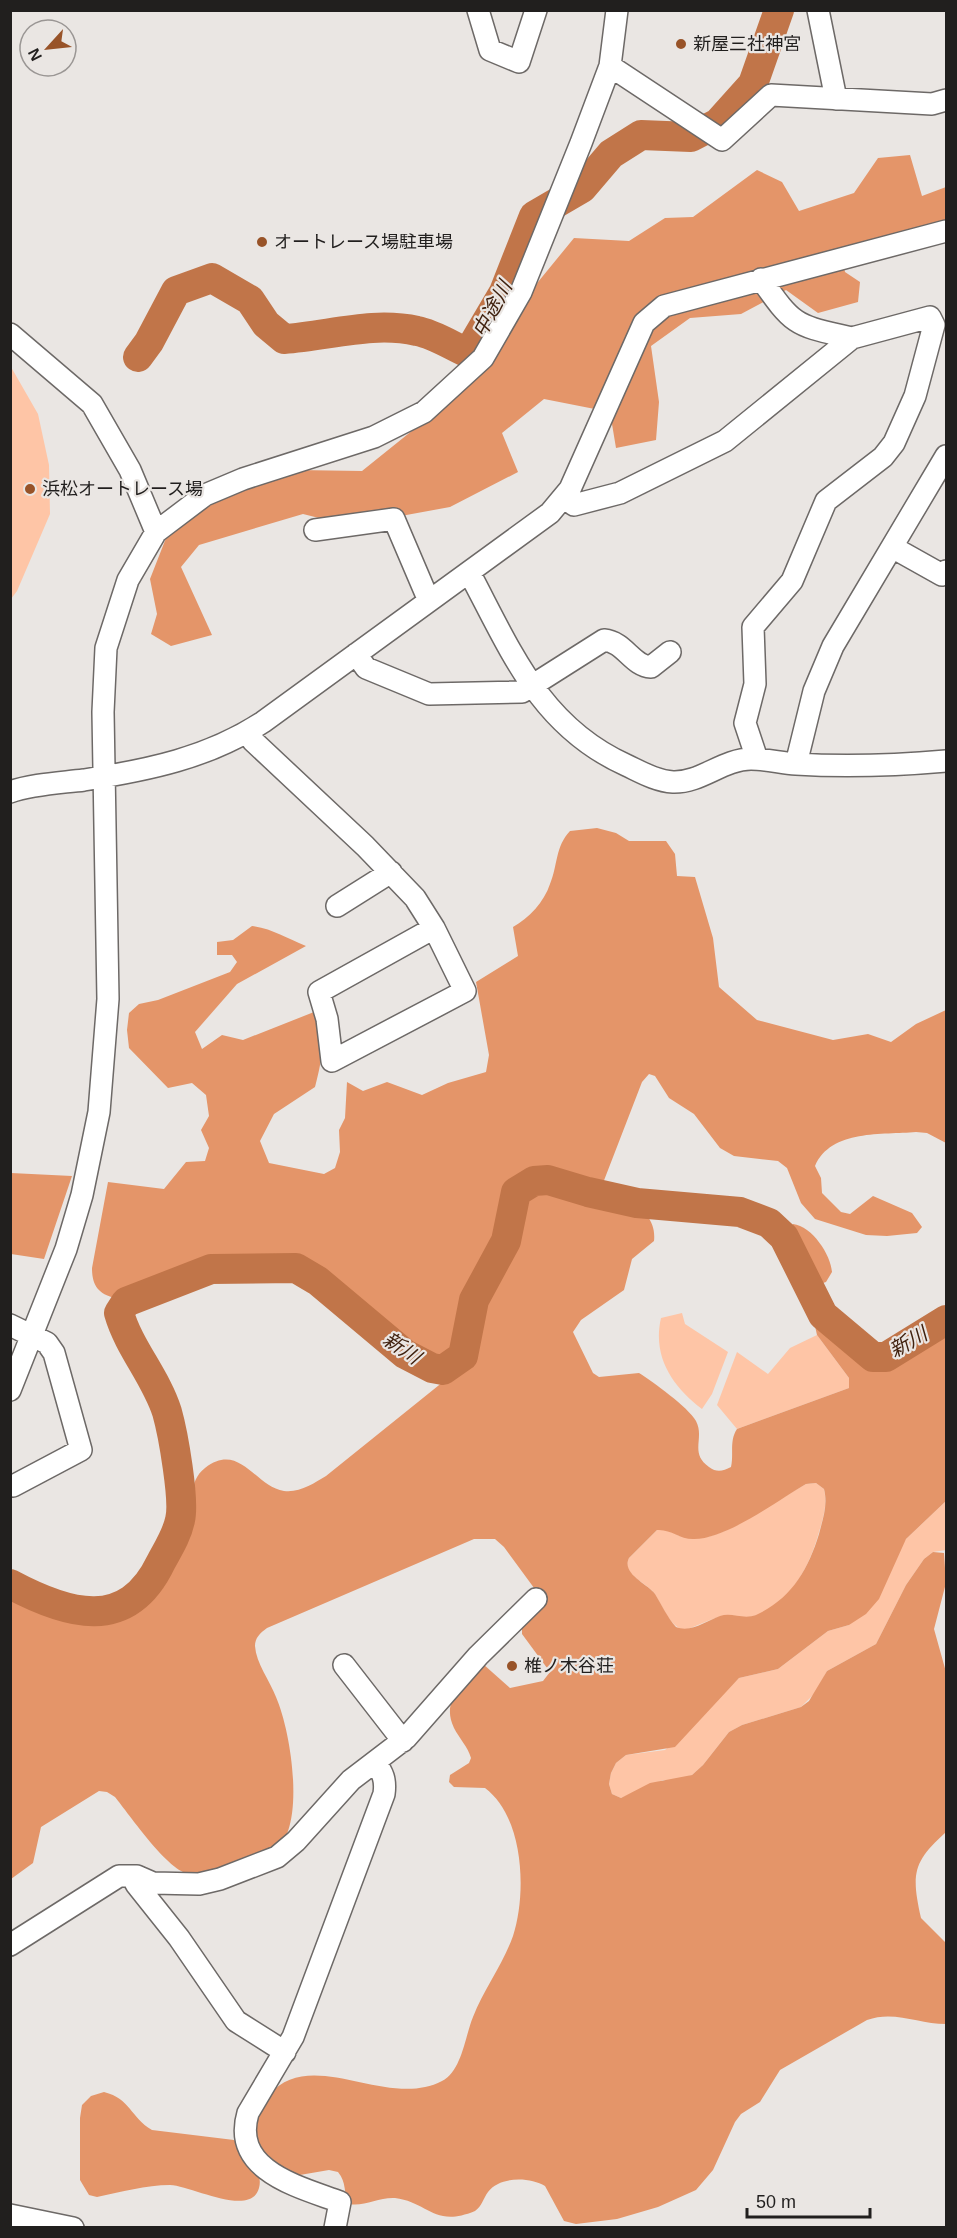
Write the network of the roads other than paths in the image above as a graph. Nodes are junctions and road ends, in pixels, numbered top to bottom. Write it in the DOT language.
graph roads {
  1 [pos="478,10"];
  2 [pos="536,10"];
  3 [pos="617,10"];
  4 [pos="818,10"];
  5 [pos="610,66"];
  6 [pos="836,99"];
  7 [pos="946,100"];
  8 [pos="946,231"];
  9 [pos="761,279"];
  10 [pos="816,330"];
  11 [pos="10,334"];
  12 [pos="852,338"];
  13 [pos="808,372"];
  14 [pos="946,456"];
  15 [pos="565,498"];
  16 [pos="154,525"];
  17 [pos="315,530"];
  18 [pos="892,547"];
  19 [pos="469,572"];
  20 [pos="946,572"];
  21 [pos="429,601"];
  22 [pos="670,652"];
  23 [pos="356,654"];
  24 [pos="531,687"];
  25 [pos="248,732"];
  26 [pos="757,759"];
  27 [pos="946,761"];
  28 [pos="796,764"];
  29 [pos="106,777"];
  30 [pos="10,792"];
  31 [pos="391,872"];
  32 [pos="338,906"];
  33 [pos="434,928"];
  34 [pos="10,1325"];
  35 [pos="32,1337"];
  36 [pos="10,1390"];
  37 [pos="23,1486"];
  38 [pos="536,1599"];
  39 [pos="344,1665"];
  40 [pos="403,1741"];
  41 [pos="375,1762"];
  42 [pos="139,1877"];
  43 [pos="10,1945"];
  44 [pos="285,2052"];
  45 [pos="10,2215"];
  46 [pos="73,2228"];
  47 [pos="335,2228"];
  1 -- 2 [label="street"];
  3 -- 5 [label="street"];
  4 -- 6 [label="street"];
  5 -- 6 [label="street"];
  5 -- 16 [label="street"];
  6 -- 7 [label="street"];
  8 -- 9 [label="street"];
  9 -- 10 [label="street"];
  9 -- 15 [label="street"];
  10 -- 12 [label="street"];
  10 -- 13 [label="street"];
  11 -- 16 [label="street"];
  12 -- 13 [label="street"];
  12 -- 26 [label="street"];
  13 -- 15 [label="street"];
  14 -- 18 [label="street"];
  15 -- 19 [label="street"];
  16 -- 29 [label="street"];
  17 -- 21 [label="street"];
  18 -- 20 [label="street"];
  18 -- 28 [label="street"];
  19 -- 21 [label="street"];
  19 -- 24 [label="street"];
  21 -- 23 [label="street"];
  22 -- 24 [label="street"];
  23 -- 24 [label="street"];
  23 -- 25 [label="street"];
  24 -- 26 [label="street"];
  25 -- 29 [label="street"];
  25 -- 31 [label="street"];
  26 -- 28 [label="street"];
  27 -- 28 [label="street"];
  29 -- 30 [label="street"];
  29 -- 35 [label="street"];
  31 -- 32 [label="street"];
  31 -- 33 [label="street"];
  33 -- 33 [label="street"];
  34 -- 35 [label="street"];
  35 -- 36 [label="street"];
  35 -- 37 [label="street"];
  38 -- 40 [label="street"];
  39 -- 40 [label="street"];
  40 -- 41 [label="street"];
  41 -- 42 [label="street"];
  41 -- 44 [label="street"];
  42 -- 43 [label="street"];
  42 -- 44 [label="street"];
  44 -- 47 [label="street"];
  45 -- 46 [label="street"];
}
